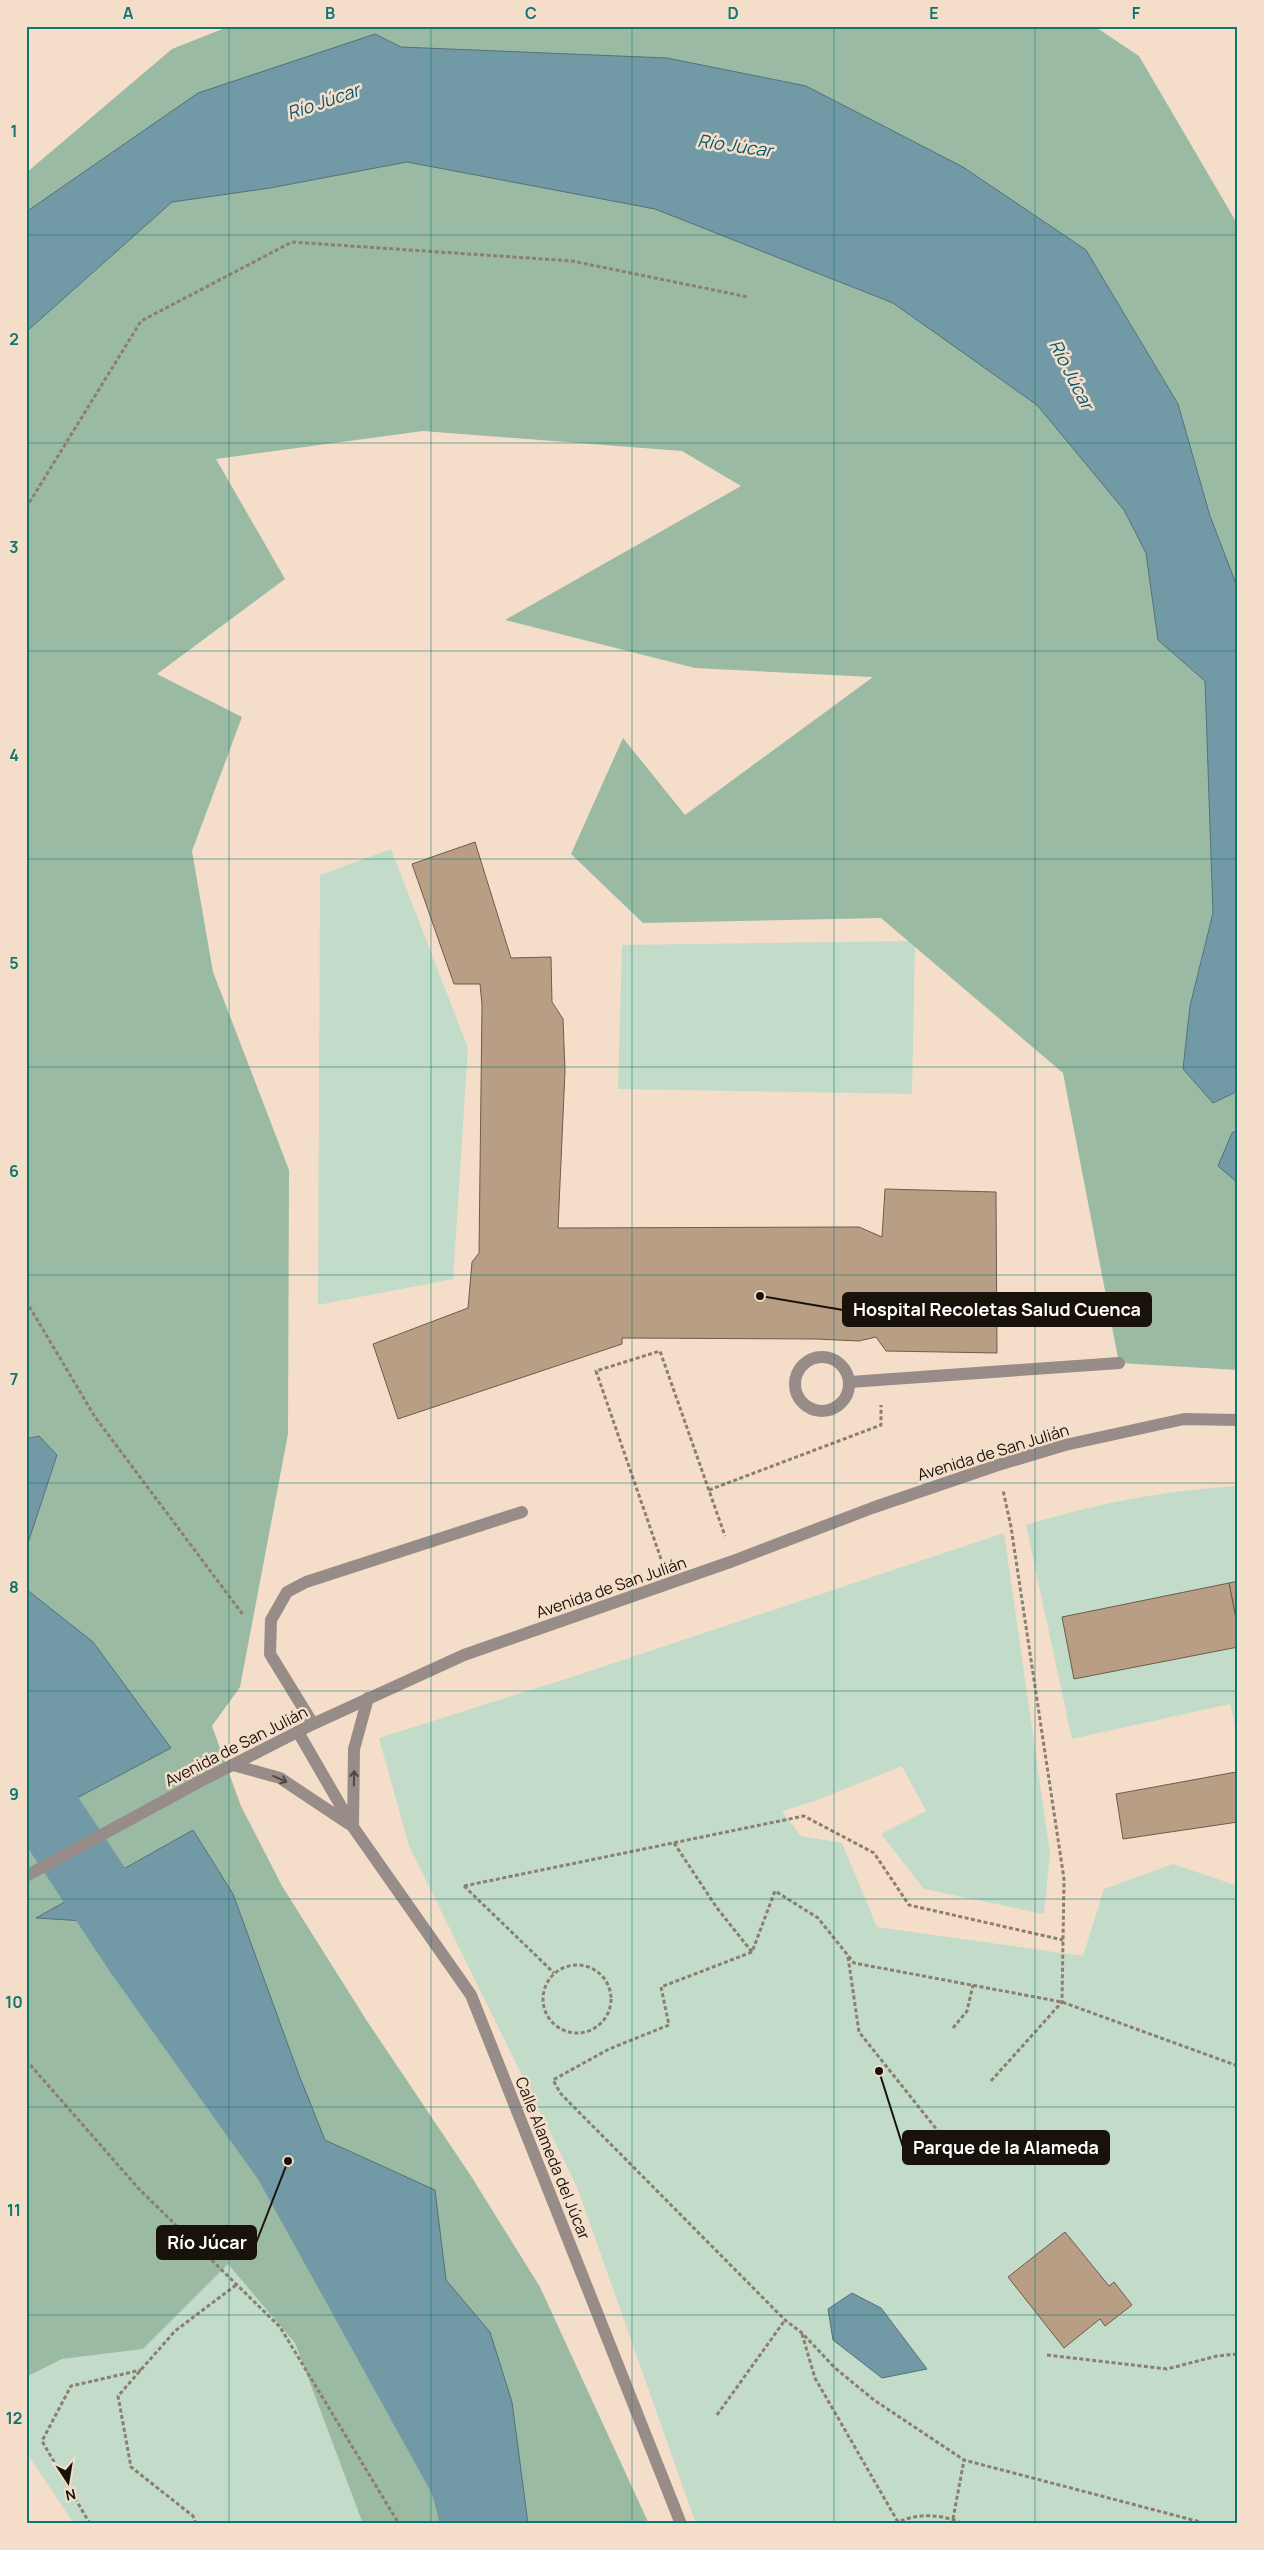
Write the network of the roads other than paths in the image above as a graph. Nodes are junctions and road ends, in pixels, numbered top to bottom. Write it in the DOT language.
graph roads {
  1 [pos="1119,1363"];
  2 [pos="850,1382"];
  3 [pos="1238,1420"];
  4 [pos="522,1512"];
  5 [pos="368,1698"];
  6 [pos="313,1724"];
  7 [pos="298,1732"];
  8 [pos="233,1765"];
  9 [pos="353,1827"];
  10 [pos="26,1876"];
  11 [pos="681,2524"];
  1 -- 2 [label="street"];
  2 -- 2 [label="street"];
  3 -- 5 [label="street, Avenida de San Julián"];
  4 -- 6 [label="street"];
  5 -- 6 [label="street, Avenida de San Julián"];
  9 -- 5 [label="street, one-way"];
  6 -- 7 [label="street, Avenida de San Julián"];
  7 -- 8 [label="street, Avenida de San Julián"];
  7 -- 9 [label="street, Calle Alameda del Júcar"];
  8 -- 9 [label="street, Calle Alameda del Júcar, one-way"];
  8 -- 10 [label="street, Avenida de San Julián"];
  9 -- 11 [label="street, Calle Alameda del Júcar"];
}
